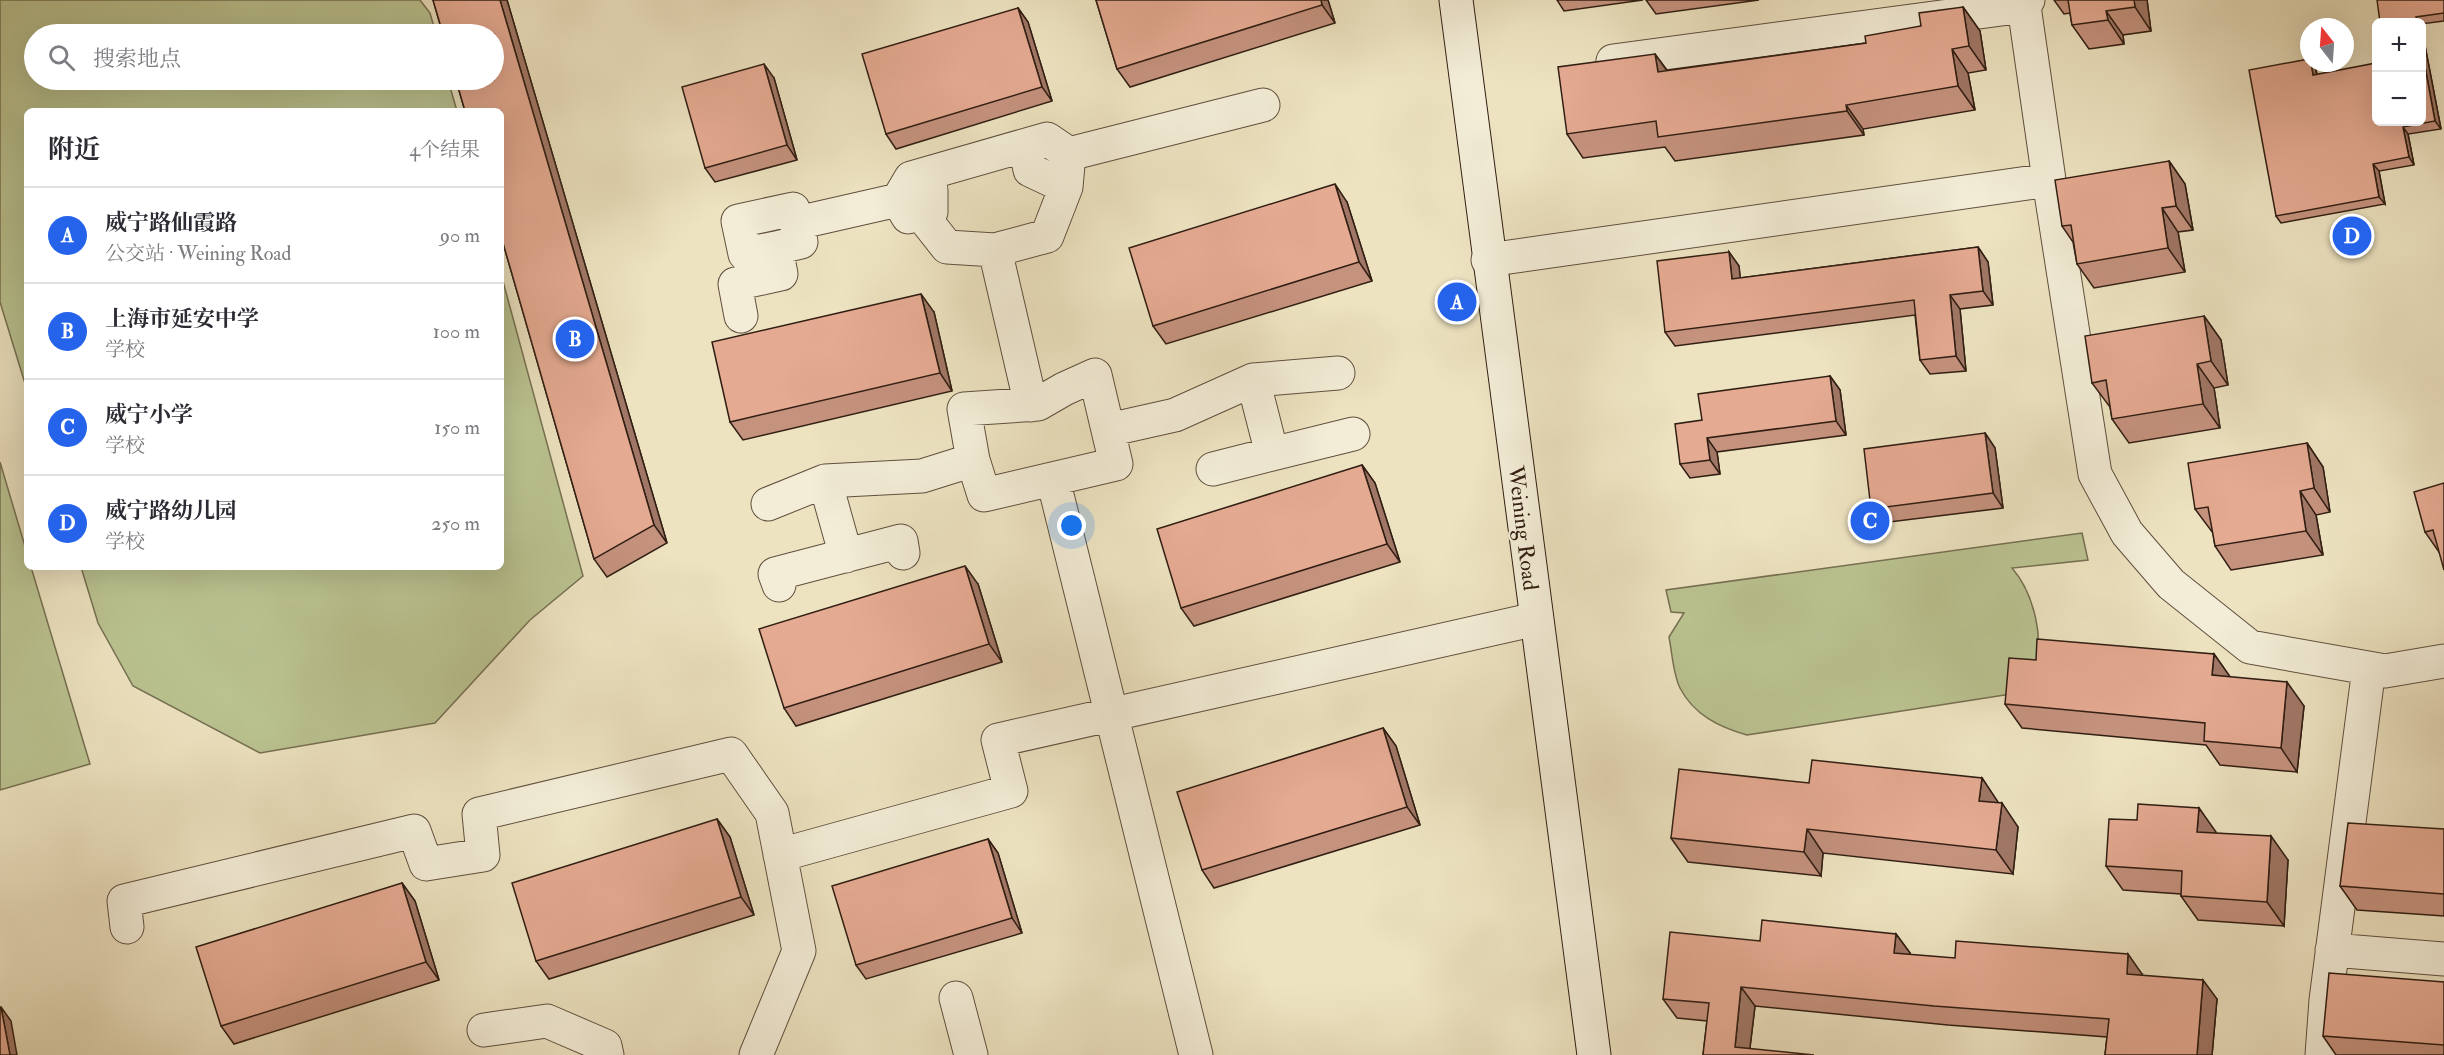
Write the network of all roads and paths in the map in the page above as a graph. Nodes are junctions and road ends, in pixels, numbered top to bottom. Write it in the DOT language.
graph roads {
  1 [pos="1456,0"];
  2 [pos="2026,3"];
  3 [pos="1581,65"];
  4 [pos="1263,105"];
  5 [pos="1025,146"];
  6 [pos="1069,154"];
  7 [pos="2049,180"];
  8 [pos="1066,187"];
  9 [pos="910,198"];
  10 [pos="796,223"];
  11 [pos="776,248"];
  12 [pos="995,250"];
  13 [pos="1488,260"];
  14 [pos="741,316"];
  15 [pos="1338,373"];
  16 [pos="1253,380"];
  17 [pos="1031,405"];
  18 [pos="1108,430"];
  19 [pos="1353,434"];
  20 [pos="1272,454"];
  21 [pos="973,460"];
  22 [pos="1213,469"];
  23 [pos="1053,479"];
  24 [pos="825,481"];
  25 [pos="768,504"];
  26 [pos="903,553"];
  27 [pos="846,555"];
  28 [pos="778,585"];
  29 [pos="1536,619"];
  30 [pos="2444,661"];
  31 [pos="2370,668"];
  32 [pos="1111,714"];
  33 [pos="780,855"];
  34 [pos="127,927"];
  35 [pos="2332,950"];
  36 [pos="2444,959"];
  37 [pos="956,998"];
  38 [pos="484,1030"];
  39 [pos="607,1055"];
  40 [pos="756,1055"];
  41 [pos="971,1055"];
  42 [pos="1196,1055"];
  43 [pos="1594,1055"];
  44 [pos="2322,1055"];
  1 -- 13 [label="street, Weining Road"];
  2 -- 3 [label="street"];
  2 -- 7 [label="street"];
  4 -- 6 [label="street"];
  5 -- 6 [label="street"];
  5 -- 8 [label="street"];
  5 -- 9 [label="street"];
  6 -- 8 [label="street"];
  7 -- 13 [label="street"];
  7 -- 31 [label="street"];
  8 -- 12 [label="street"];
  9 -- 10 [label="street"];
  9 -- 12 [label="street"];
  10 -- 11 [label="street"];
  10 -- 11 [label="street"];
  11 -- 14 [label="street"];
  12 -- 17 [label="street"];
  13 -- 29 [label="street, Weining Road"];
  15 -- 16 [label="street"];
  16 -- 18 [label="street"];
  16 -- 20 [label="street"];
  17 -- 18 [label="street"];
  17 -- 21 [label="street"];
  18 -- 23 [label="street"];
  19 -- 20 [label="street"];
  20 -- 22 [label="street"];
  21 -- 23 [label="street"];
  21 -- 24 [label="street"];
  23 -- 32 [label="street"];
  24 -- 25 [label="street"];
  24 -- 27 [label="street"];
  26 -- 27 [label="street"];
  27 -- 28 [label="street"];
  29 -- 32 [label="street"];
  29 -- 43 [label="street, Weining Road"];
  30 -- 31 [label="street"];
  31 -- 35 [label="street"];
  32 -- 33 [label="street"];
  32 -- 42 [label="street"];
  33 -- 34 [label="street"];
  33 -- 40 [label="street"];
  35 -- 36 [label="street"];
  35 -- 44 [label="street"];
  37 -- 41 [label="street"];
  38 -- 39 [label="street"];
}
